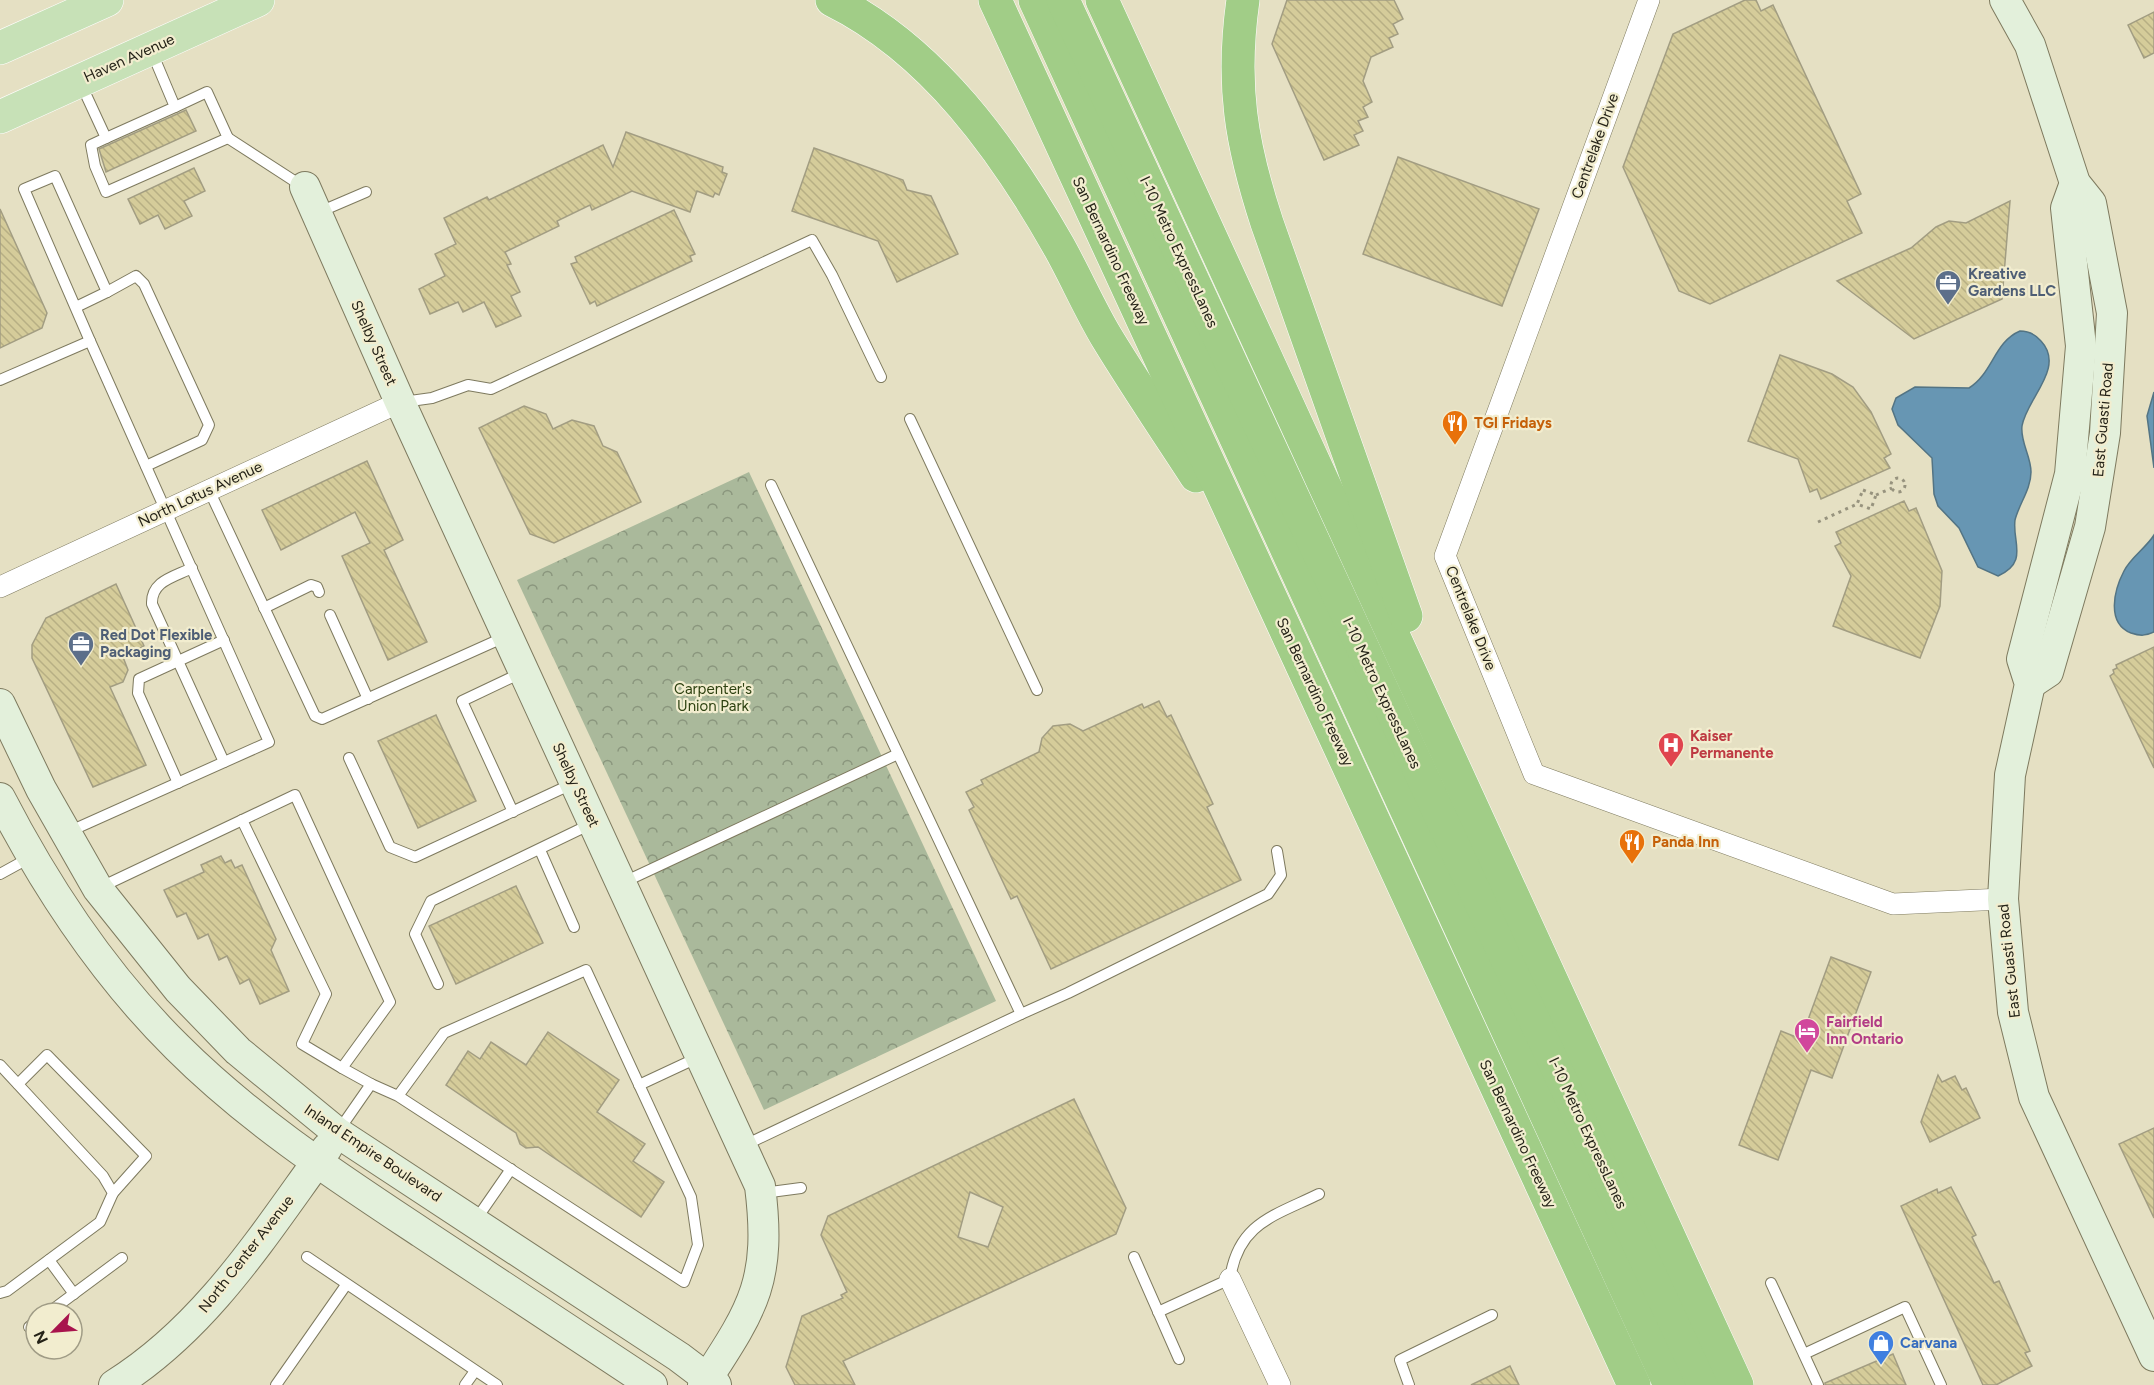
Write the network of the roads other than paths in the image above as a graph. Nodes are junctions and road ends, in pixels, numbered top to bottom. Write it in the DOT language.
graph roads {
  1 [pos="107,0"];
  2 [pos="258,0"];
  3 [pos="832,0"];
  4 [pos="995,0"];
  5 [pos="1035,0"];
  6 [pos="1063,0"];
  7 [pos="1102,0"];
  8 [pos="1243,0"];
  9 [pos="1649,0"];
  10 [pos="2005,0"];
  11 [pos="0,48"];
  12 [pos="150,48"];
  13 [pos="80,81"];
  14 [pos="176,107"];
  15 [pos="0,117"];
  16 [pos="106,138"];
  17 [pos="228,138"];
  18 [pos="366,192"];
  19 [pos="311,200"];
  20 [pos="107,292"];
  21 [pos="76,308"];
  22 [pos="90,341"];
  23 [pos="881,377"];
  24 [pos="0,380"];
  25 [pos="400,402"];
  26 [pos="910,419"];
  27 [pos="146,466"];
  28 [pos="771,485"];
  29 [pos="209,490"];
  30 [pos="166,510"];
  31 [pos="192,568"];
  32 [pos="1264,584"];
  33 [pos="0,586"];
  34 [pos="319,592"];
  35 [pos="264,608"];
  36 [pos="330,615"];
  37 [pos="507,636"];
  38 [pos="224,640"];
  39 [pos="177,660"];
  40 [pos="524,672"];
  41 [pos="1037,690"];
  42 [pos="368,699"];
  43 [pos="1426,702"];
  44 [pos="0,704"];
  45 [pos="898,754"];
  46 [pos="350,758"];
  47 [pos="224,762"];
  48 [pos="178,783"];
  49 [pos="574,783"];
  50 [pos="0,798"];
  51 [pos="513,812"];
  52 [pos="242,820"];
  53 [pos="593,823"];
  54 [pos="64,834"];
  55 [pos="540,850"];
  56 [pos="1277,851"];
  57 [pos="31,857"];
  58 [pos="0,874"];
  59 [pos="621,883"];
  60 [pos="98,889"];
  61 [pos="2003,899"];
  62 [pos="574,927"];
  63 [pos="438,984"];
  64 [pos="1022,1014"];
  65 [pos="700,1056"];
  66 [pos="0,1065"];
  67 [pos="342,1068"];
  68 [pos="18,1084"];
  69 [pos="371,1084"];
  70 [pos="639,1085"];
  71 [pos="398,1096"];
  72 [pos="338,1132"];
  73 [pos="742,1147"];
  74 [pos="315,1163"];
  75 [pos="511,1169"];
  76 [pos="801,1188"];
  77 [pos="113,1193"];
  78 [pos="761,1194"];
  79 [pos="1319,1194"];
  80 [pos="474,1222"];
  81 [pos="307,1257"];
  82 [pos="1134,1257"];
  83 [pos="122,1258"];
  84 [pos="49,1260"];
  85 [pos="1230,1279"];
  86 [pos="1771,1283"];
  87 [pos="346,1285"];
  88 [pos="0,1293"];
  89 [pos="74,1293"];
  90 [pos="64,1301"];
  91 [pos="1158,1312"];
  92 [pos="1492,1315"];
  93 [pos="1804,1354"];
  94 [pos="2154,1356"];
  95 [pos="1179,1359"];
  96 [pos="475,1371"];
  97 [pos="709,1383"];
  98 [pos="1406,1384"];
  99 [pos="114,1385"];
  100 [pos="276,1385"];
  101 [pos="465,1385"];
  102 [pos="497,1385"];
  103 [pos="652,1385"];
  104 [pos="1280,1385"];
  105 [pos="1634,1385"];
  106 [pos="1670,1385"];
  107 [pos="1704,1385"];
  108 [pos="1737,1385"];
  109 [pos="1818,1385"];
  110 [pos="1941,1385"];
  1 -- 11 [label="main road"];
  2 -- 12 [label="main road, Haven Avenue"];
  3 -- 32 [label="highway"];
  4 -- 32 [label="highway, San Bernardino Freeway"];
  5 -- 106 [label="highway, I-10 Metro ExpressLanes"];
  6 -- 107 [label="highway, I-10 Metro ExpressLanes"];
  7 -- 43 [label="highway"];
  8 -- 43 [label="highway"];
  9 -- 61 [label="street, Centrelake Drive"];
  10 -- 61 [label="main road, East Guasti Road"];
  12 -- 13 [label="main road, Haven Avenue"];
  12 -- 14 [label="lane"];
  13 -- 15 [label="main road, Haven Avenue"];
  13 -- 16 [label="lane"];
  14 -- 16 [label="lane"];
  14 -- 17 [label="lane"];
  16 -- 17 [label="lane"];
  17 -- 19 [label="lane"];
  18 -- 19 [label="lane"];
  19 -- 25 [label="main road, Shelby Street"];
  20 -- 21 [label="lane"];
  20 -- 21 [label="lane"];
  20 -- 27 [label="lane"];
  21 -- 22 [label="lane"];
  22 -- 24 [label="lane"];
  22 -- 27 [label="lane"];
  23 -- 25 [label="lane"];
  25 -- 29 [label="street, North Lotus Avenue"];
  25 -- 37 [label="main road, Shelby Street"];
  26 -- 41 [label="lane"];
  27 -- 30 [label="lane"];
  28 -- 45 [label="lane"];
  29 -- 30 [label="street, North Lotus Avenue"];
  29 -- 35 [label="lane"];
  30 -- 31 [label="lane"];
  30 -- 33 [label="street, North Lotus Avenue"];
  31 -- 38 [label="lane"];
  31 -- 39 [label="lane"];
  32 -- 105 [label="highway, San Bernardino Freeway"];
  34 -- 35 [label="lane"];
  35 -- 42 [label="lane"];
  36 -- 42 [label="lane"];
  37 -- 40 [label="main road, Shelby Street"];
  37 -- 42 [label="lane"];
  38 -- 39 [label="lane"];
  38 -- 47 [label="lane"];
  39 -- 47 [label="lane"];
  39 -- 48 [label="lane"];
  40 -- 49 [label="main road, Shelby Street"];
  40 -- 51 [label="lane"];
  43 -- 108 [label="highway"];
  44 -- 54 [label="main road, Inland Empire Boulevard"];
  45 -- 59 [label="lane"];
  45 -- 64 [label="lane"];
  46 -- 51 [label="lane"];
  47 -- 48 [label="lane"];
  48 -- 54 [label="lane"];
  49 -- 51 [label="lane"];
  49 -- 53 [label="main road, Shelby Street"];
  50 -- 57 [label="main road"];
  52 -- 60 [label="lane"];
  52 -- 67 [label="lane"];
  52 -- 67 [label="lane"];
  53 -- 55 [label="lane"];
  53 -- 59 [label="main road, Shelby Street"];
  54 -- 60 [label="main road, Inland Empire Boulevard"];
  55 -- 62 [label="lane"];
  55 -- 63 [label="lane"];
  56 -- 64 [label="lane"];
  57 -- 58 [label="lane"];
  57 -- 74 [label="main road"];
  59 -- 65 [label="main road, Shelby Street"];
  60 -- 72 [label="main road, Inland Empire Boulevard"];
  61 -- 94 [label="main road, East Guasti Road"];
  64 -- 73 [label="lane"];
  65 -- 70 [label="lane"];
  65 -- 73 [label="main road, Shelby Street"];
  66 -- 68 [label="lane"];
  67 -- 69 [label="lane"];
  68 -- 77 [label="lane"];
  68 -- 77 [label="lane"];
  69 -- 71 [label="lane"];
  69 -- 72 [label="lane"];
  70 -- 71 [label="lane"];
  70 -- 75 [label="lane"];
  71 -- 75 [label="lane"];
  72 -- 74 [label="main road, North Center Avenue"];
  72 -- 80 [label="main road, Inland Empire Boulevard"];
  73 -- 78 [label="main road, Shelby Street"];
  74 -- 99 [label="main road, North Center Avenue"];
  74 -- 103 [label="main road"];
  75 -- 80 [label="lane"];
  76 -- 78 [label="lane"];
  77 -- 84 [label="lane"];
  78 -- 97 [label="main road, Shelby Street"];
  79 -- 85 [label="lane"];
  80 -- 97 [label="main road, Inland Empire Boulevard"];
  81 -- 87 [label="lane"];
  82 -- 91 [label="lane"];
  83 -- 89 [label="lane"];
  84 -- 88 [label="lane"];
  84 -- 89 [label="lane"];
  85 -- 91 [label="lane"];
  85 -- 104 [label="street"];
  86 -- 93 [label="lane"];
  87 -- 96 [label="lane"];
  87 -- 100 [label="lane"];
  89 -- 90 [label="lane"];
  91 -- 95 [label="lane"];
  92 -- 98 [label="lane"];
  93 -- 109 [label="lane"];
  93 -- 110 [label="lane"];
  96 -- 101 [label="lane"];
  96 -- 102 [label="lane"];
}
